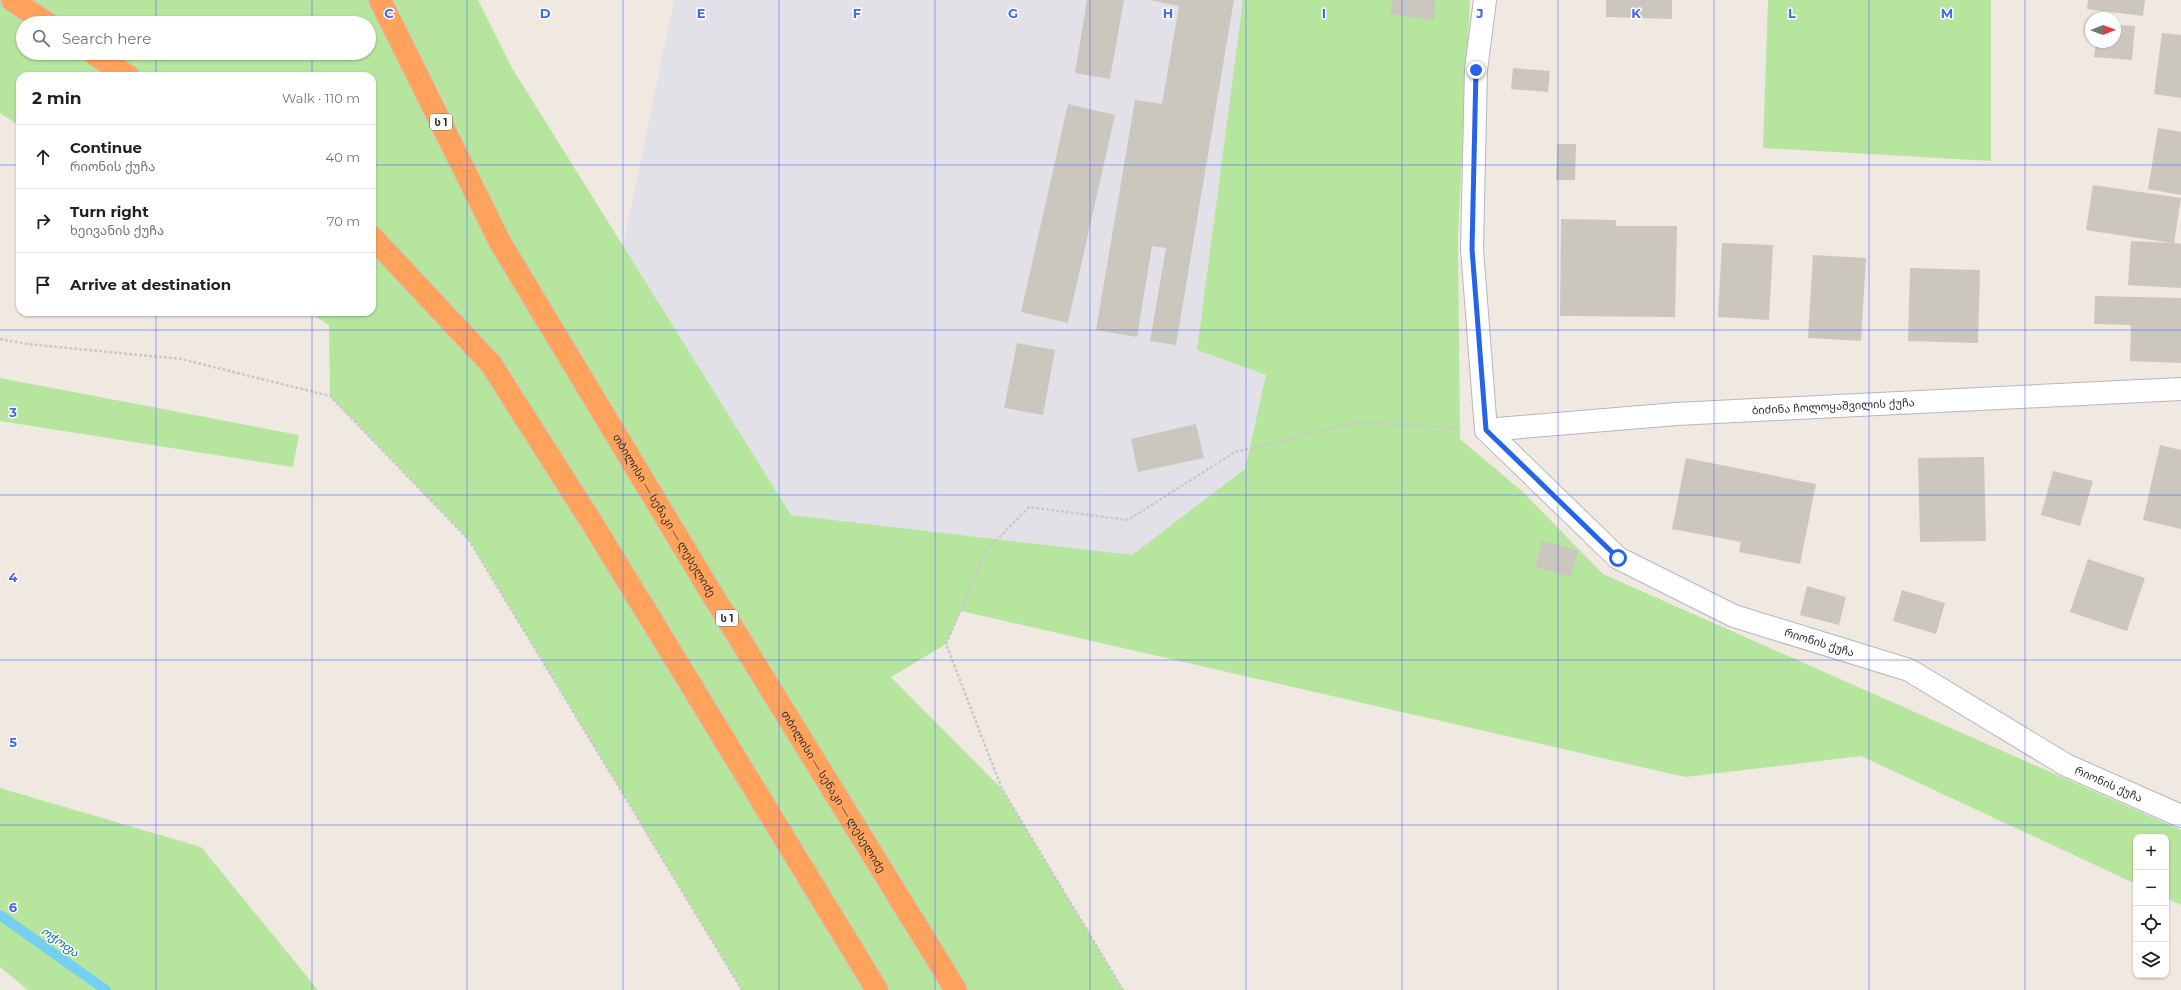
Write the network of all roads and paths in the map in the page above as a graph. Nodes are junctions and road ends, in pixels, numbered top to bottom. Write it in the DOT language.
graph roads {
  1 [pos="12,0"];
  2 [pos="380,0"];
  3 [pos="1485,0"];
  4 [pos="36,16"];
  5 [pos="104,60"];
  6 [pos="122,72"];
  7 [pos="376,241"];
  8 [pos="0,339"];
  9 [pos="2181,389"];
  10 [pos="1486,430"];
  11 [pos="2181,816"];
  12 [pos="742,990"];
  13 [pos="877,990"];
  14 [pos="956,990"];
  15 [pos="1123,990"];
  1 -- 4 [label="highway"];
  2 -- 14 [label="highway, თბილისი — სენაკი — ლესელიძე / ს 1"];
  3 -- 10 [label="street"];
  5 -- 6 [label="highway"];
  7 -- 13 [label="highway"];
  8 -- 12 [label="path"];
  9 -- 10 [label="street, ბიძინა ჩოლოყაშვილის ქუჩა"];
  10 -- 11 [label="street, რიონის ქუჩა"];
  10 -- 15 [label="path"];
}
